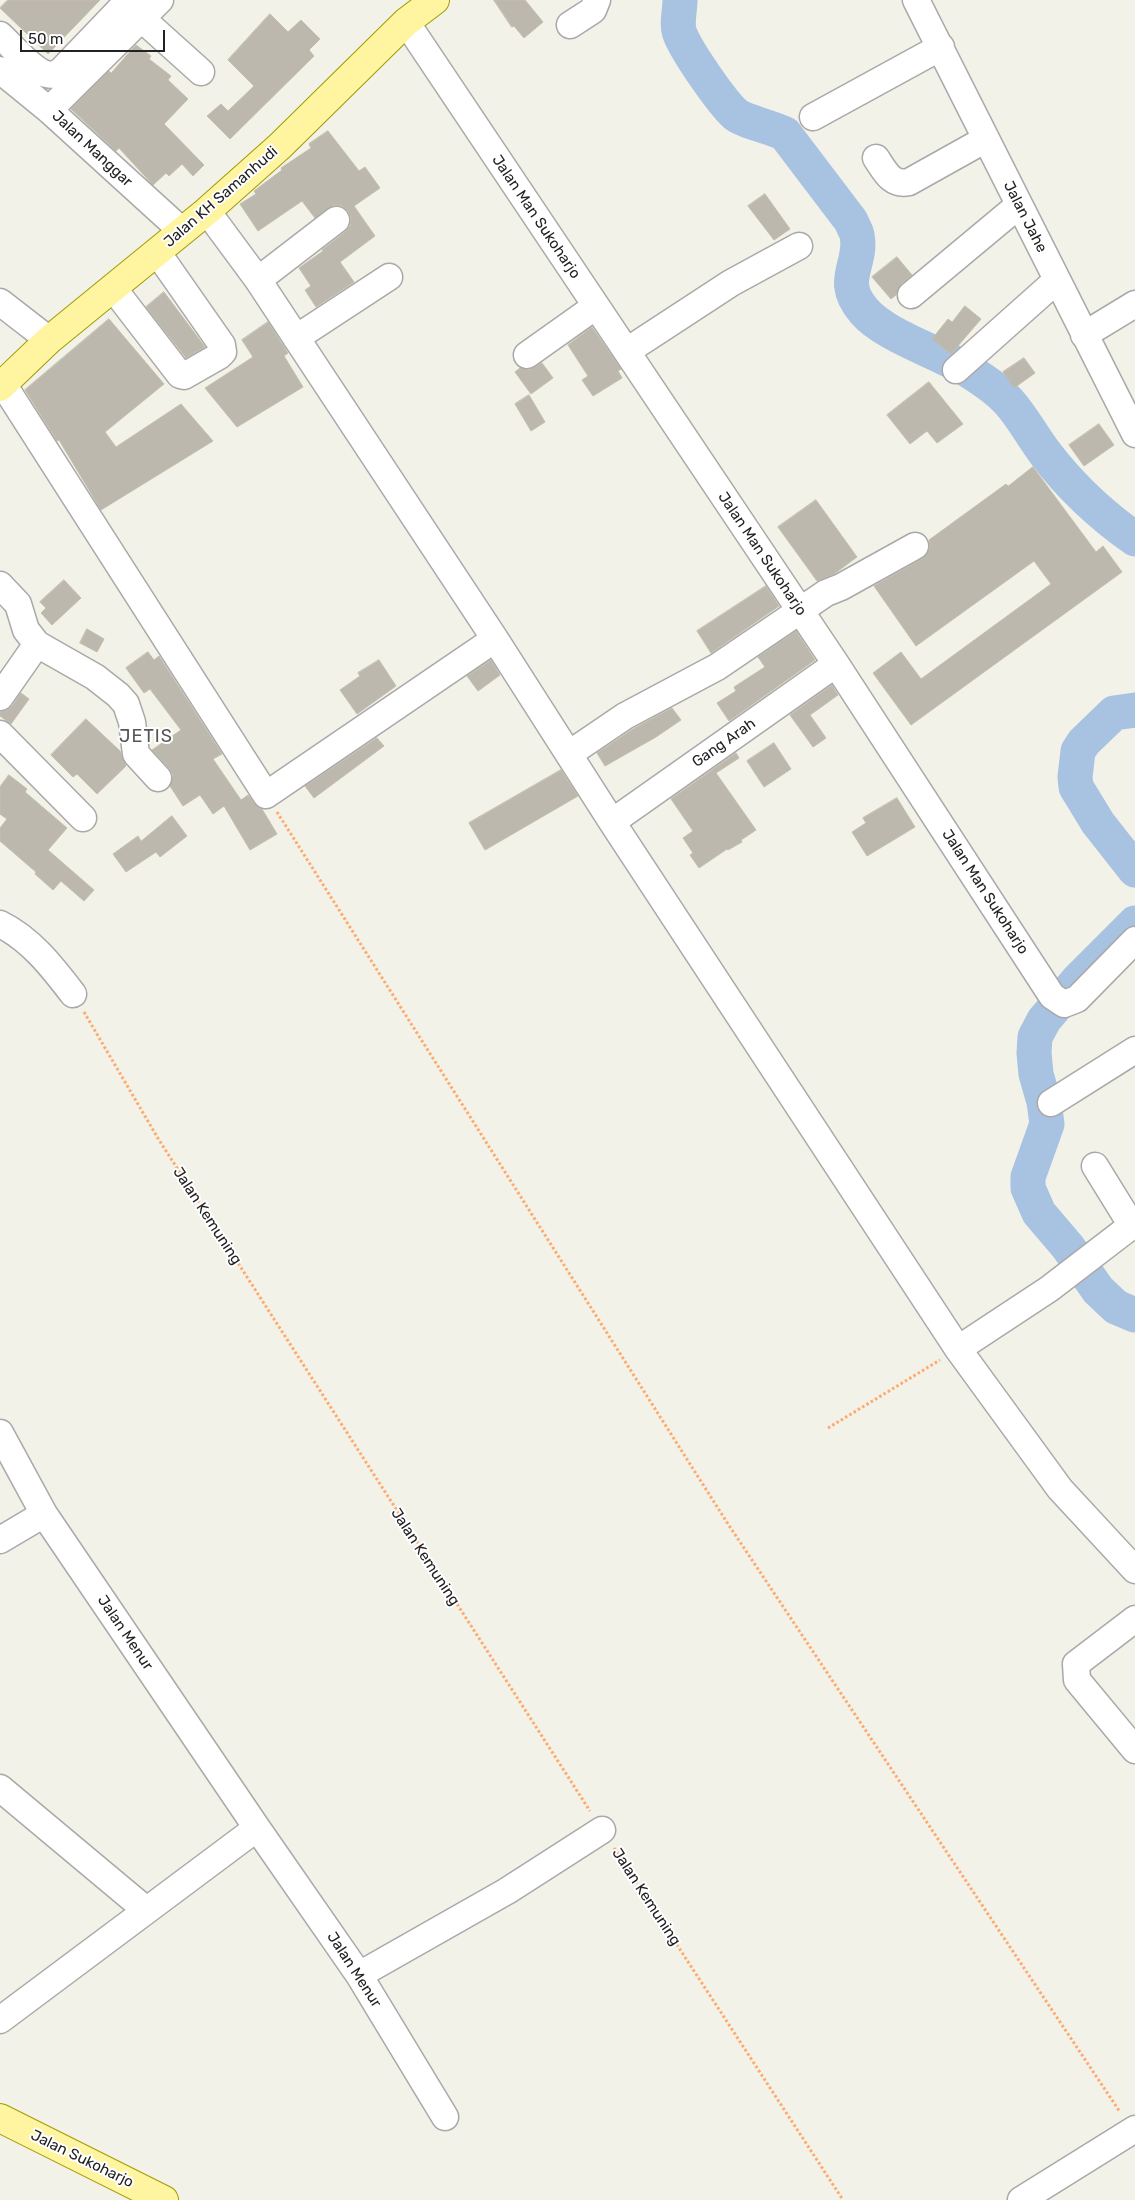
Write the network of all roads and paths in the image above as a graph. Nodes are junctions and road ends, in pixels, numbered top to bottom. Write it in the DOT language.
graph roads {
  1 [pos="160,0"];
  2 [pos="597,0"];
  3 [pos="916,0"];
  4 [pos="421,8"];
  5 [pos="135,9"];
  6 [pos="570,26"];
  7 [pos="0,34"];
  8 [pos="941,47"];
  9 [pos="0,70"];
  10 [pos="201,72"];
  11 [pos="49,110"];
  12 [pos="813,117"];
  13 [pos="986,139"];
  14 [pos="876,158"];
  15 [pos="1019,205"];
  16 [pos="207,211"];
  17 [pos="336,220"];
  18 [pos="182,231"];
  19 [pos="799,246"];
  20 [pos="157,252"];
  21 [pos="390,277"];
  22 [pos="258,280"];
  23 [pos="1057,280"];
  24 [pos="113,288"];
  25 [pos="912,294"];
  26 [pos="0,302"];
  27 [pos="1135,304"];
  28 [pos="596,306"];
  29 [pos="1084,334"];
  30 [pos="296,338"];
  31 [pos="49,340"];
  32 [pos="627,351"];
  33 [pos="526,355"];
  34 [pos="956,370"];
  35 [pos="2,386"];
  36 [pos="1135,434"];
  37 [pos="914,546"];
  38 [pos="0,585"];
  39 [pos="799,610"];
  40 [pos="495,639"];
  41 [pos="37,644"];
  42 [pos="836,664"];
  43 [pos="0,697"];
  44 [pos="0,734"];
  45 [pos="568,754"];
  46 [pos="158,778"];
  47 [pos="266,795"];
  48 [pos="83,818"];
  49 [pos="612,822"];
  50 [pos="0,924"];
  51 [pos="1135,940"];
  52 [pos="73,994"];
  53 [pos="1135,1050"];
  54 [pos="1051,1103"];
  55 [pos="1095,1166"];
  56 [pos="1133,1224"];
  57 [pos="958,1349"];
  58 [pos="828,1428"];
  59 [pos="0,1433"];
  60 [pos="10,1470"];
  61 [pos="44,1514"];
  62 [pos="0,1540"];
  63 [pos="1135,1570"];
  64 [pos="1135,1619"];
  65 [pos="1135,1750"];
  66 [pos="0,1789"];
  67 [pos="257,1828"];
  68 [pos="602,1830"];
  69 [pos="146,1910"];
  70 [pos="359,1975"];
  71 [pos="0,2020"];
  72 [pos="445,2117"];
  73 [pos="0,2118"];
  74 [pos="1134,2130"];
  75 [pos="164,2200"];
  76 [pos="843,2200"];
  77 [pos="1021,2200"];
  1 -- 5 [label="street"];
  2 -- 6 [label="street"];
  3 -- 8 [label="street, Jalan Jahe"];
  4 -- 16 [label="main road, Jalan KH Samanhudi"];
  4 -- 28 [label="street, Jalan Man Sukoharjo"];
  5 -- 7 [label="street"];
  5 -- 10 [label="street"];
  5 -- 11 [label="street"];
  8 -- 12 [label="street"];
  8 -- 13 [label="street, Jalan Jahe"];
  9 -- 11 [label="street, Jalan Manggar"];
  11 -- 18 [label="street, Jalan Manggar"];
  13 -- 14 [label="street"];
  13 -- 15 [label="street, Jalan Jahe"];
  15 -- 23 [label="street, Jalan Jahe"];
  15 -- 25 [label="street"];
  16 -- 18 [label="main road, Jalan KH Samanhudi"];
  16 -- 22 [label="street"];
  17 -- 22 [label="street"];
  18 -- 20 [label="main road, Jalan KH Samanhudi"];
  19 -- 32 [label="street"];
  20 -- 24 [label="main road, Jalan KH Samanhudi"];
  20 -- 24 [label="street"];
  21 -- 30 [label="street"];
  22 -- 30 [label="street"];
  23 -- 29 [label="street, Jalan Jahe"];
  23 -- 34 [label="street"];
  24 -- 31 [label="main road, Jalan KH Samanhudi"];
  26 -- 31 [label="street"];
  27 -- 29 [label="street"];
  28 -- 32 [label="street, Jalan Man Sukoharjo"];
  28 -- 33 [label="street"];
  29 -- 36 [label="street, Jalan Jahe"];
  30 -- 40 [label="street"];
  31 -- 35 [label="main road, Jalan KH Samanhudi"];
  32 -- 39 [label="street, Jalan Man Sukoharjo"];
  35 -- 47 [label="street"];
  37 -- 39 [label="street"];
  38 -- 41 [label="street"];
  39 -- 42 [label="street, Jalan Man Sukoharjo"];
  39 -- 45 [label="street"];
  40 -- 45 [label="street"];
  40 -- 47 [label="street"];
  41 -- 43 [label="street"];
  41 -- 46 [label="street"];
  42 -- 49 [label="street, Gang Arah"];
  42 -- 51 [label="street, Jalan Man Sukoharjo"];
  44 -- 48 [label="street"];
  45 -- 49 [label="street"];
  47 -- 74 [label="path"];
  49 -- 57 [label="street"];
  50 -- 52 [label="street"];
  52 -- 68 [label="path, Jalan Kemuning"];
  53 -- 54 [label="street"];
  55 -- 56 [label="street"];
  56 -- 57 [label="street"];
  57 -- 58 [label="path"];
  57 -- 63 [label="street"];
  59 -- 60 [label="street, Jalan Menur"];
  60 -- 61 [label="street, Jalan Menur"];
  61 -- 62 [label="street"];
  61 -- 67 [label="street, Jalan Menur"];
  64 -- 65 [label="street"];
  66 -- 69 [label="street"];
  67 -- 69 [label="street"];
  67 -- 70 [label="street, Jalan Menur"];
  68 -- 70 [label="street"];
  68 -- 76 [label="path, Jalan Kemuning"];
  69 -- 71 [label="street"];
  70 -- 72 [label="street, Jalan Menur"];
  73 -- 75 [label="main road, Jalan Sukoharjo"];
  74 -- 77 [label="street"];
}
